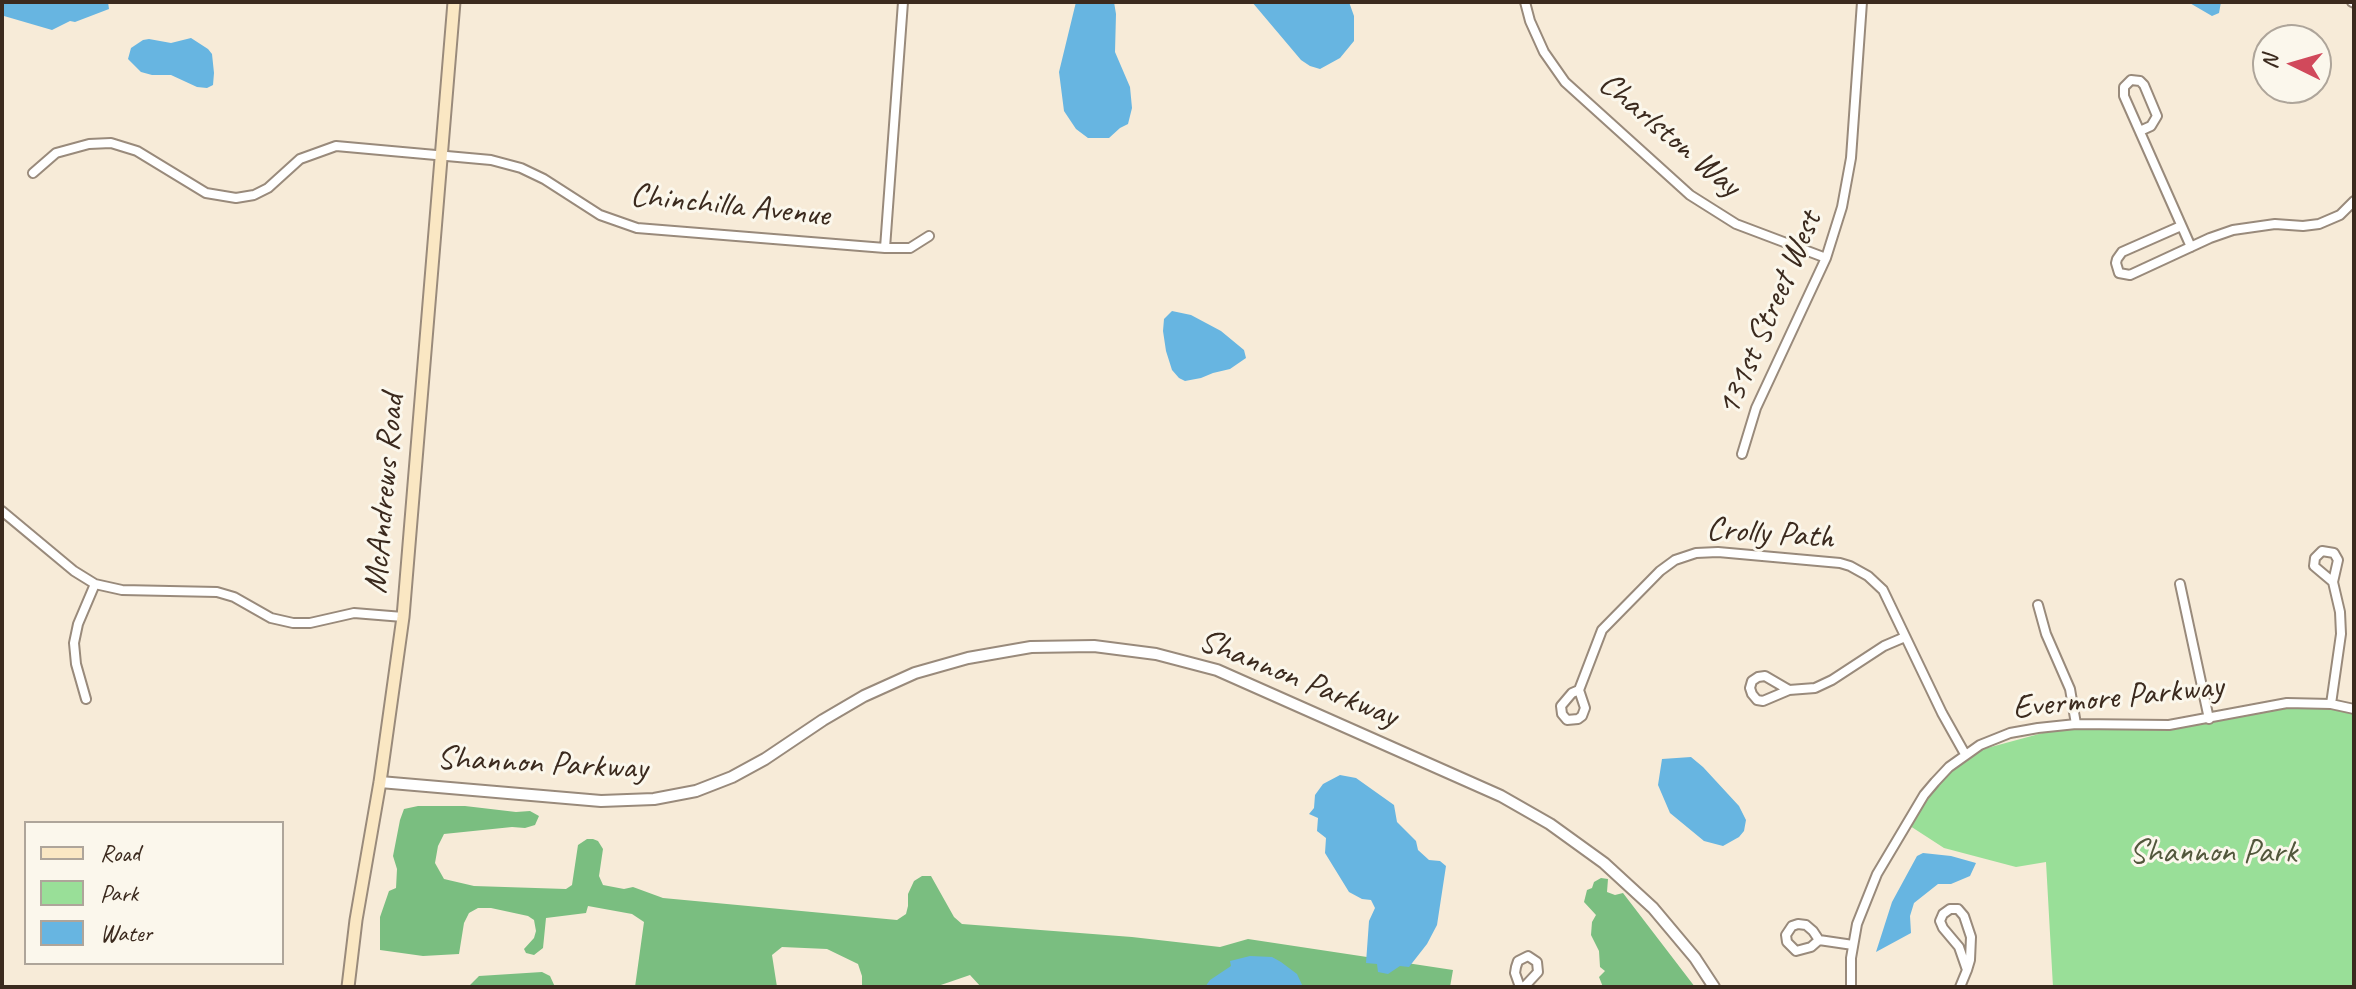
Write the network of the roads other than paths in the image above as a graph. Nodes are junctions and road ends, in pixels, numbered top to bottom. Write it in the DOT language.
graph roads {
  1 [pos="454,2"];
  2 [pos="903,2"];
  3 [pos="1525,2"];
  4 [pos="1862,2"];
  5 [pos="2140,131"];
  6 [pos="442,156"];
  7 [pos="33,173"];
  8 [pos="2354,201"];
  9 [pos="2181,226"];
  10 [pos="929,236"];
  11 [pos="2191,247"];
  12 [pos="885,248"];
  13 [pos="1826,258"];
  14 [pos="1742,454"];
  15 [pos="2,511"];
  16 [pos="2333,582"];
  17 [pos="95,584"];
  18 [pos="2180,584"];
  19 [pos="2038,605"];
  20 [pos="403,617"];
  21 [pos="1905,637"];
  22 [pos="1579,690"];
  23 [pos="1789,690"];
  24 [pos="86,699"];
  25 [pos="2331,704"];
  26 [pos="2354,709"];
  27 [pos="2209,719"];
  28 [pos="2076,724"];
  29 [pos="1965,754"];
  30 [pos="380,782"];
  31 [pos="1819,940"];
  32 [pos="1853,945"];
  33 [pos="1967,970"];
  34 [pos="348,987"];
  35 [pos="1714,987"];
  36 [pos="1851,987"];
  37 [pos="1960,987"];
  1 -- 6 [label="main road, McAndrews Road"];
  2 -- 12 [label="street"];
  3 -- 13 [label="street, Charlston Way"];
  4 -- 13 [label="street, 131st Street West"];
  5 -- 5 [label="street"];
  5 -- 9 [label="street"];
  6 -- 7 [label="street, Chinchilla Avenue"];
  6 -- 12 [label="street, Chinchilla Avenue"];
  6 -- 20 [label="main road, McAndrews Road"];
  8 -- 11 [label="street"];
  9 -- 11 [label="street"];
  9 -- 11 [label="street"];
  10 -- 12 [label="street, Chinchilla Avenue"];
  13 -- 14 [label="street, 131st Street West"];
  15 -- 17 [label="street"];
  16 -- 25 [label="street"];
  17 -- 20 [label="street"];
  17 -- 24 [label="street"];
  18 -- 27 [label="street"];
  19 -- 28 [label="street"];
  20 -- 30 [label="main road, McAndrews Road"];
  21 -- 22 [label="street, Crolly Path"];
  21 -- 23 [label="street"];
  21 -- 29 [label="street, Crolly Path"];
  25 -- 26 [label="street, Evermore Parkway"];
  25 -- 27 [label="street, Evermore Parkway"];
  27 -- 28 [label="street, Evermore Parkway"];
  28 -- 29 [label="street, Evermore Parkway"];
  29 -- 32 [label="street, Evermore Parkway"];
  30 -- 34 [label="main road, McAndrews Road"];
  30 -- 35 [label="street, Shannon Parkway"];
  31 -- 32 [label="street"];
  32 -- 36 [label="street, Evermore Parkway"];
  33 -- 33 [label="street"];
  33 -- 37 [label="street"];
}
